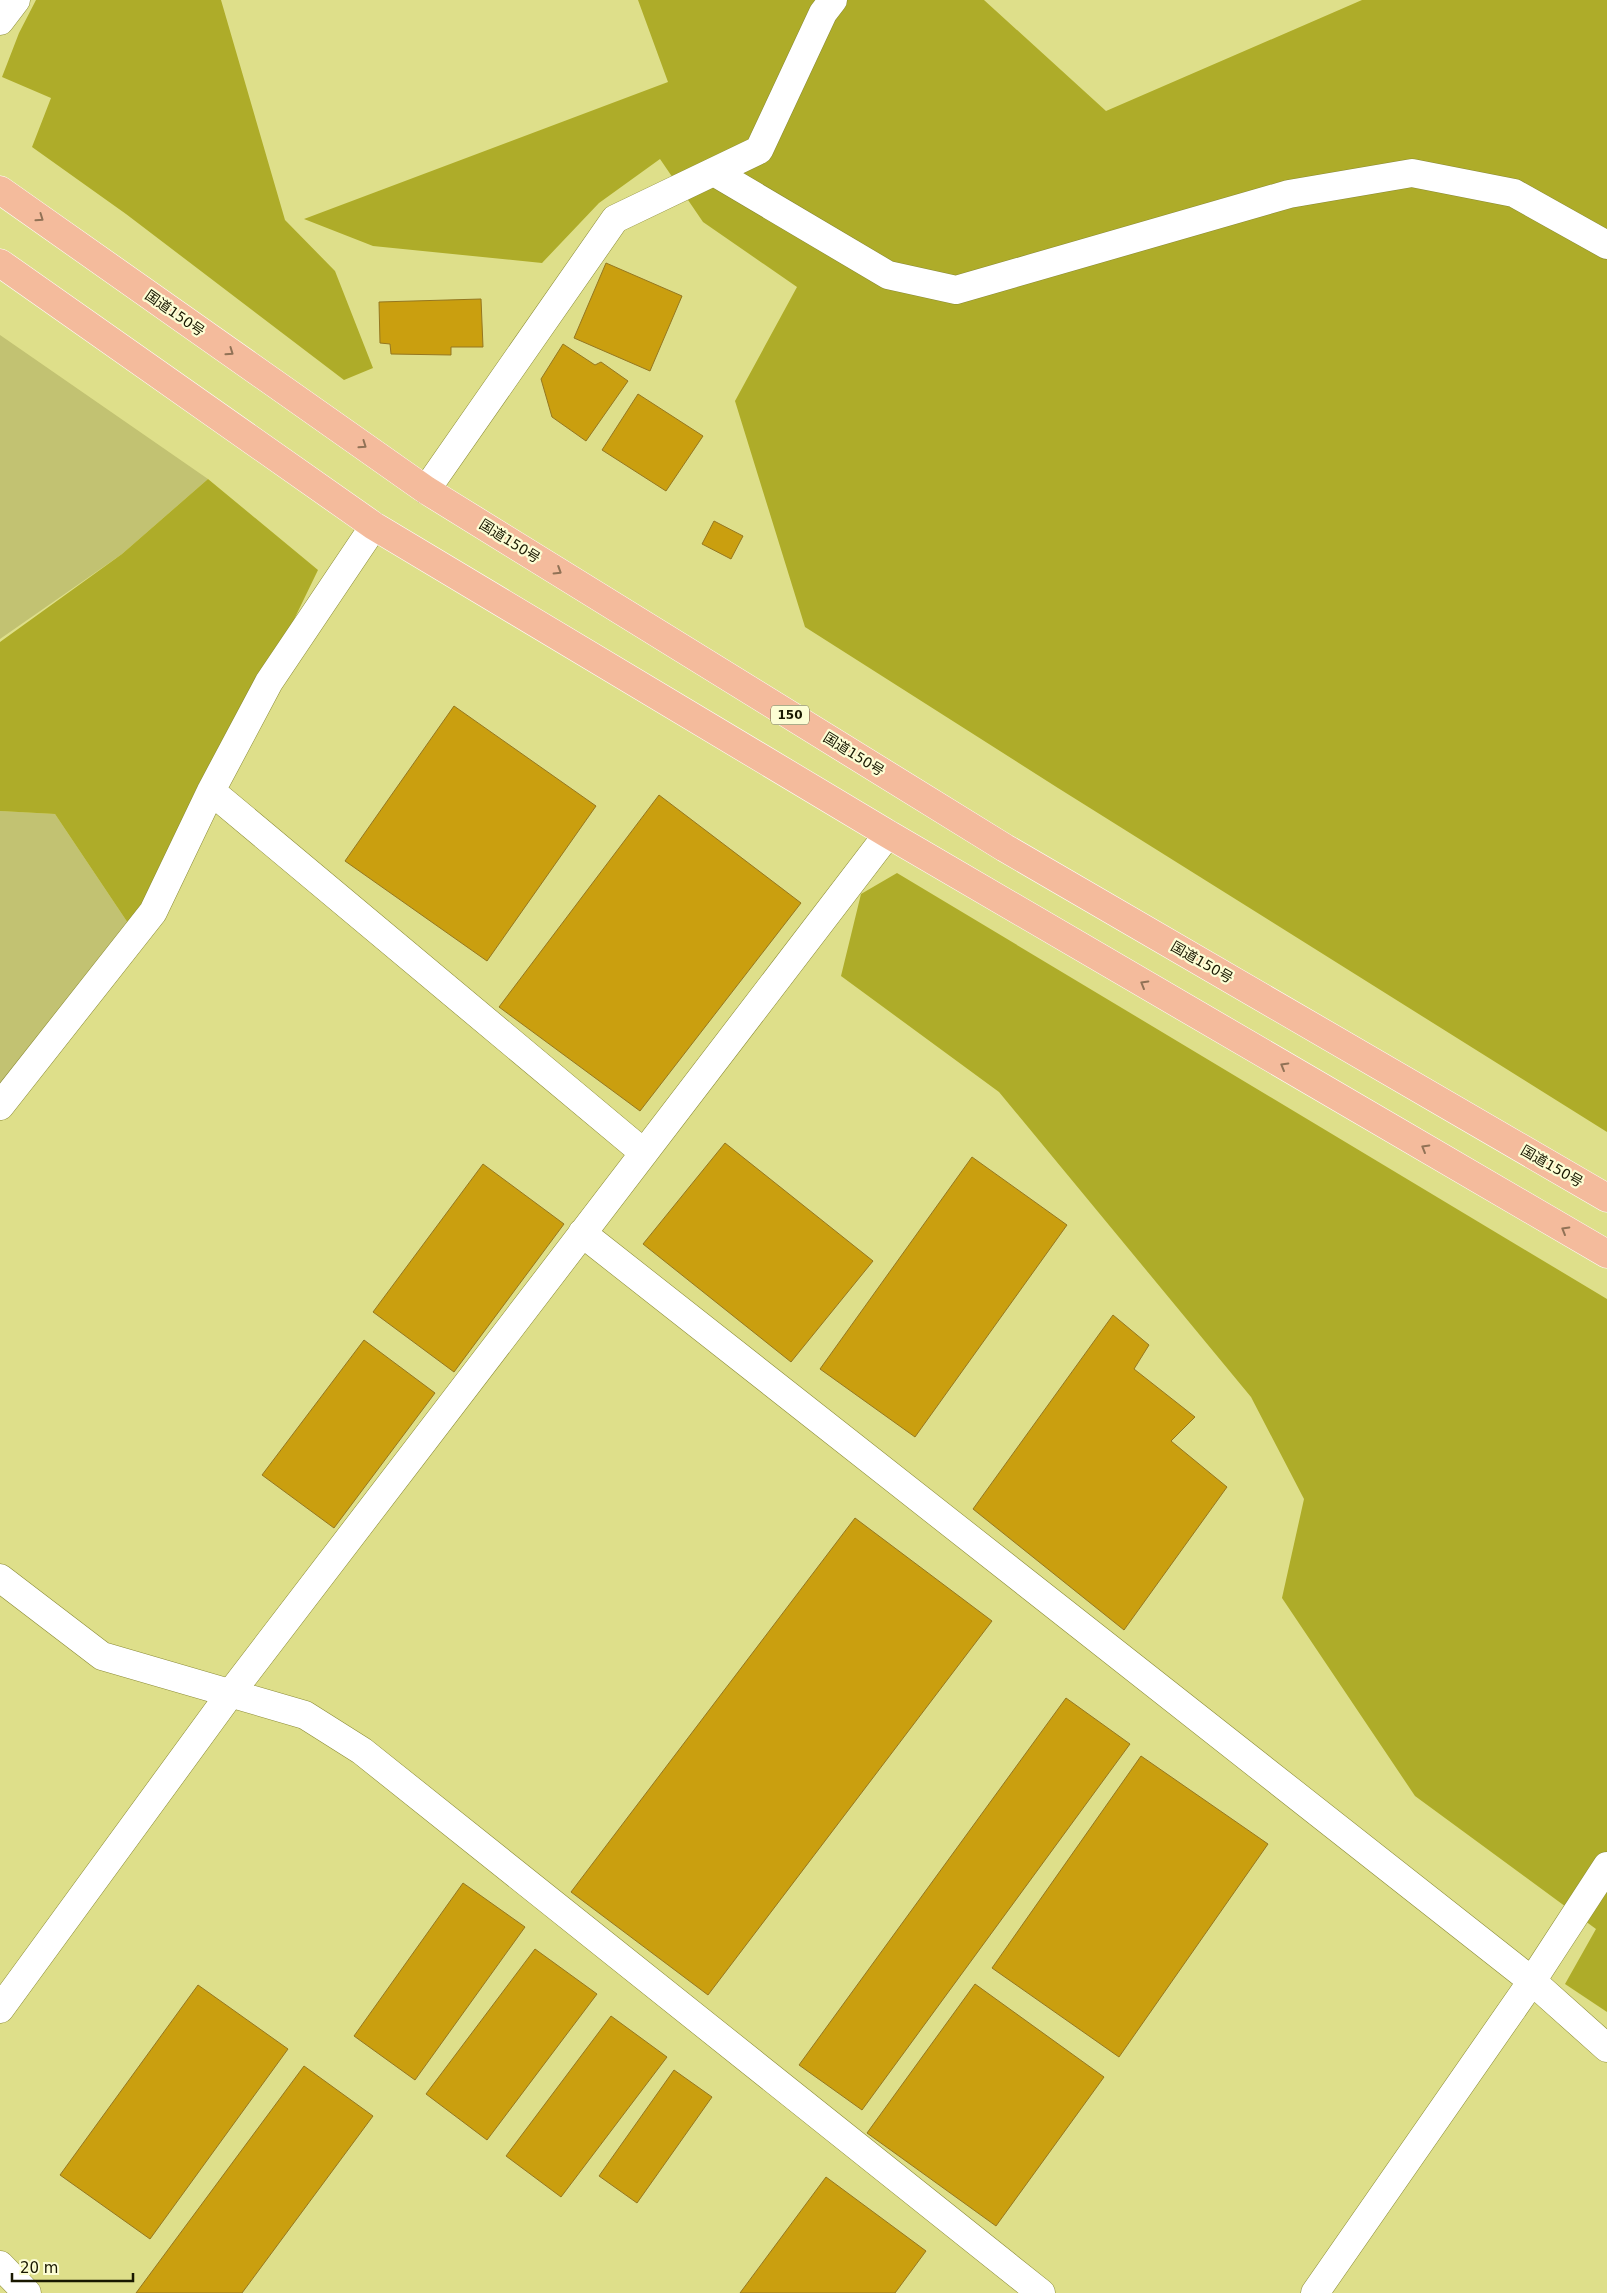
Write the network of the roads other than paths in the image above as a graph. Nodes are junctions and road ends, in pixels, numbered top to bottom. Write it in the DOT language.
graph roads {
  1 [pos="16,0"];
  2 [pos="833,0"];
  3 [pos="0,21"];
  4 [pos="714,172"];
  5 [pos="0,190"];
  6 [pos="1607,245"];
  7 [pos="0,263"];
  8 [pos="426,490"];
  9 [pos="374,526"];
  10 [pos="211,791"];
  11 [pos="888,834"];
  12 [pos="0,1106"];
  13 [pos="644,1153"];
  14 [pos="1607,1198"];
  15 [pos="582,1234"];
  16 [pos="1607,1254"];
  17 [pos="0,1578"];
  18 [pos="230,1694"];
  19 [pos="1607,1866"];
  20 [pos="1532,1981"];
  21 [pos="0,2009"];
  22 [pos="1607,2048"];
  23 [pos="0,2266"];
  24 [pos="27,2293"];
  25 [pos="1041,2293"];
  26 [pos="1315,2293"];
  1 -- 3 [label="street"];
  2 -- 4 [label="street"];
  4 -- 6 [label="street"];
  4 -- 8 [label="street"];
  5 -- 8 [label="highway, 国道150号 / 150, one-way"];
  7 -- 9 [label="highway"];
  8 -- 14 [label="highway, 国道150号 / 150, one-way"];
  9 -- 10 [label="street"];
  9 -- 11 [label="highway"];
  10 -- 12 [label="street"];
  10 -- 13 [label="street"];
  11 -- 13 [label="street"];
  16 -- 11 [label="highway, one-way"];
  13 -- 15 [label="street"];
  15 -- 18 [label="street"];
  15 -- 20 [label="street"];
  17 -- 18 [label="street"];
  18 -- 21 [label="street"];
  18 -- 25 [label="street"];
  19 -- 20 [label="street"];
  20 -- 22 [label="street"];
  20 -- 26 [label="street"];
  23 -- 24 [label="street"];
}
